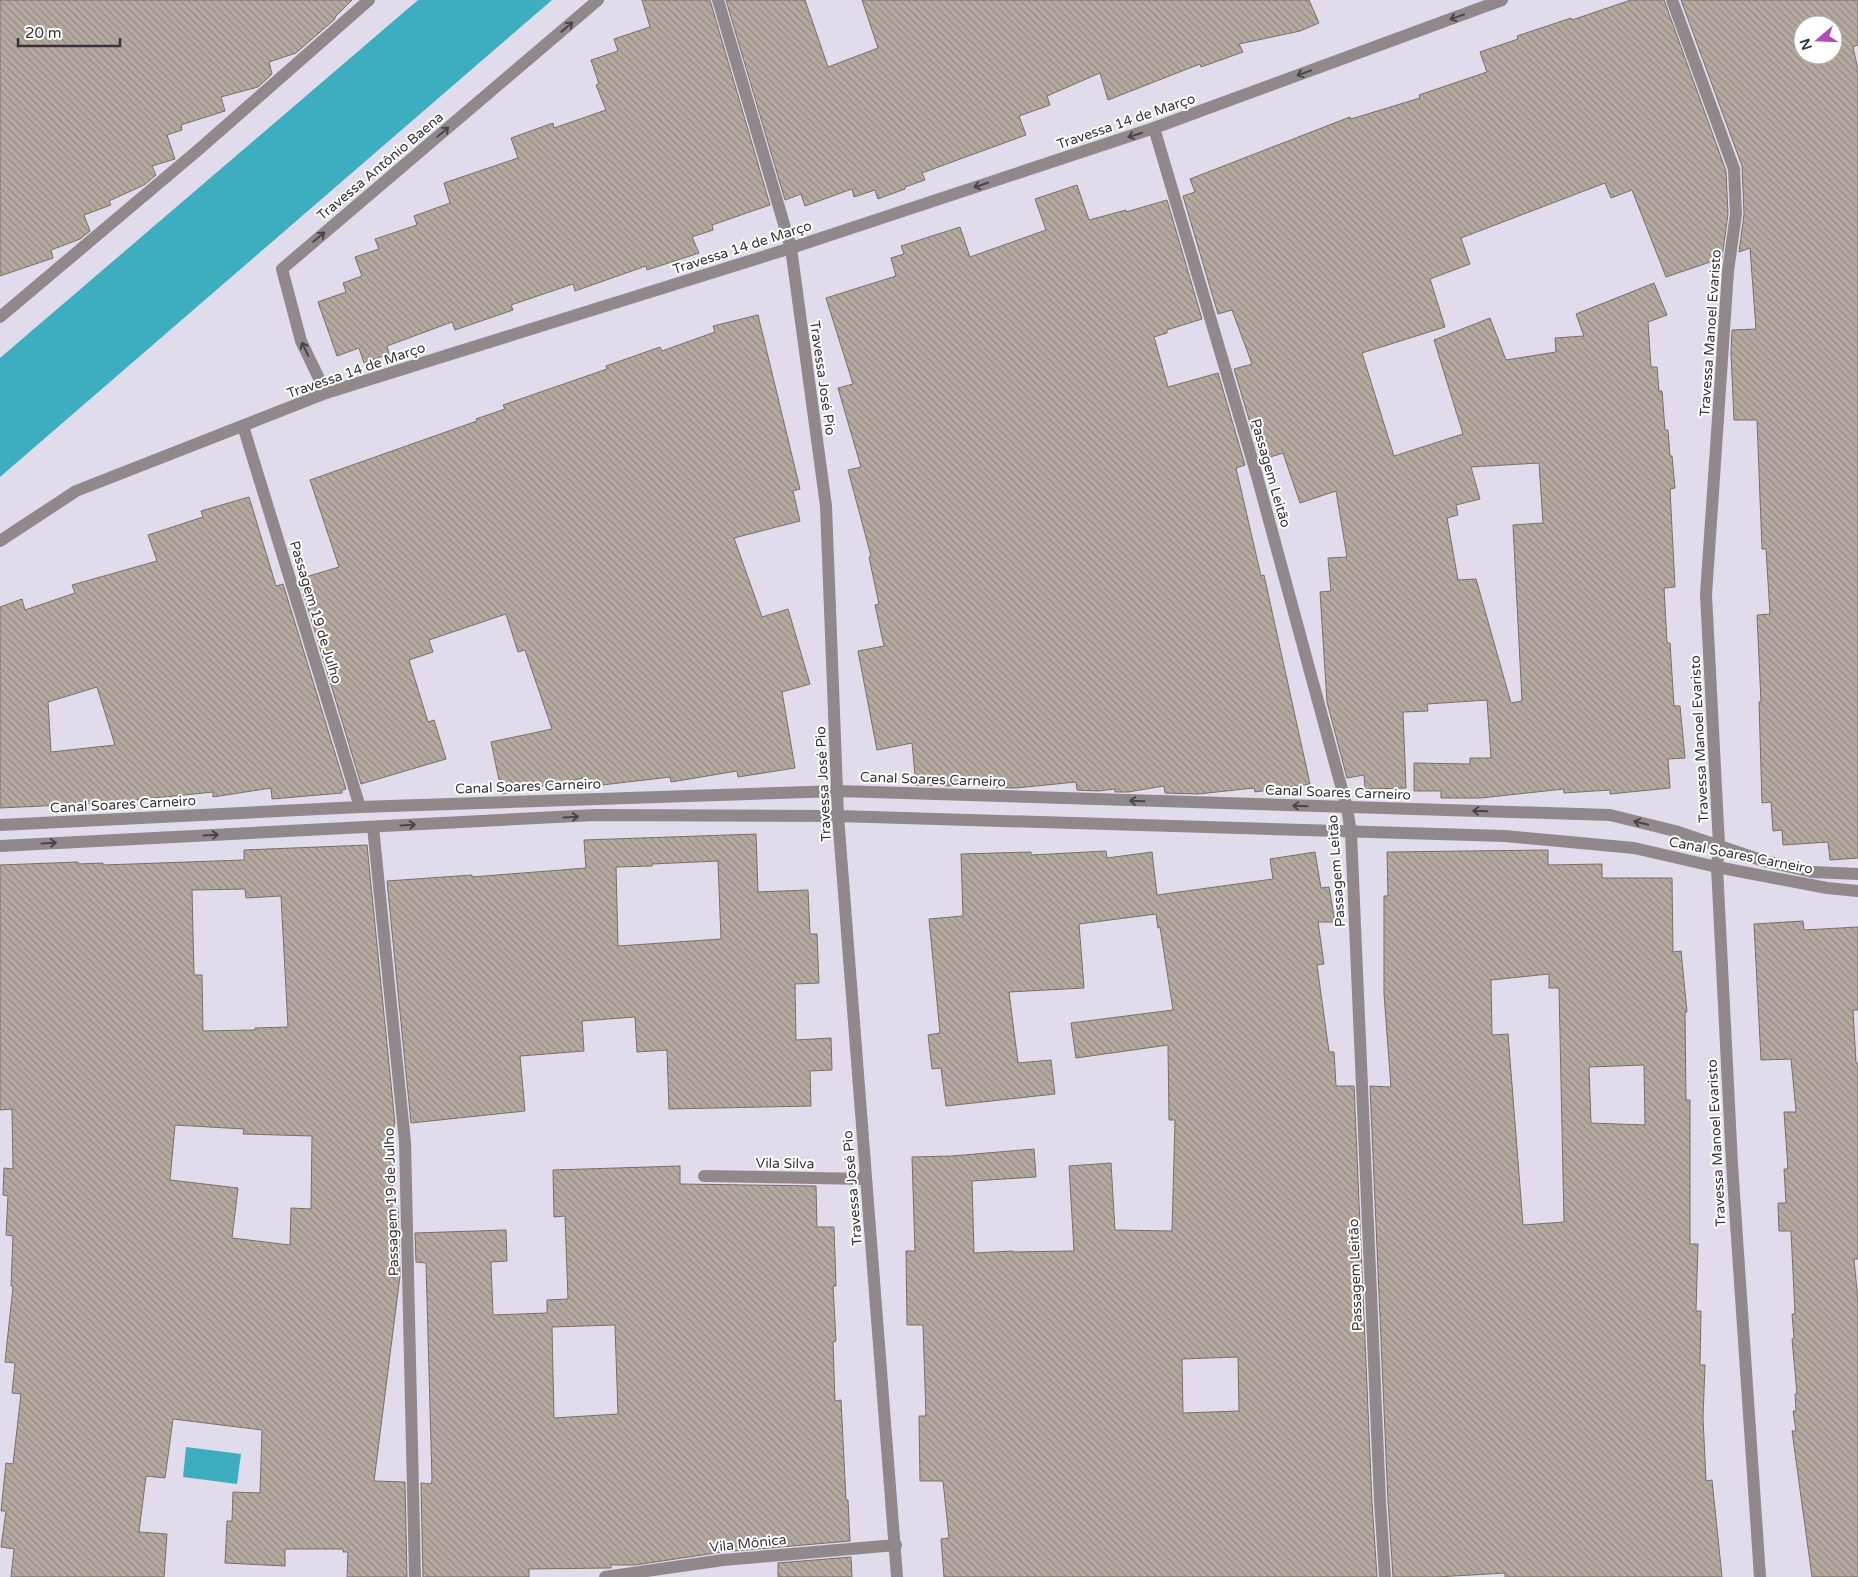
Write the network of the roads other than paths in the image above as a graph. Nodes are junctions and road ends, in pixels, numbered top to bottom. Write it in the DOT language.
graph roads {
  1 [pos="369,0"];
  2 [pos="598,0"];
  3 [pos="718,0"];
  4 [pos="1502,0"];
  5 [pos="1672,0"];
  6 [pos="1154,128"];
  7 [pos="791,248"];
  8 [pos="0,317"];
  9 [pos="326,393"];
  10 [pos="243,426"];
  11 [pos="0,541"];
  12 [pos="838,791"];
  13 [pos="360,806"];
  14 [pos="1347,808"];
  15 [pos="838,816"];
  16 [pos="0,825"];
  17 [pos="373,827"];
  18 [pos="1351,833"];
  19 [pos="1719,845"];
  20 [pos="0,846"];
  21 [pos="1717,867"];
  22 [pos="1858,874"];
  23 [pos="1858,891"];
  24 [pos="704,1176"];
  25 [pos="866,1179"];
  26 [pos="896,1545"];
  27 [pos="415,1577"];
  28 [pos="605,1577"];
  29 [pos="897,1577"];
  30 [pos="1386,1577"];
  31 [pos="1760,1577"];
  1 -- 8 [label="street"];
  9 -- 2 [label="street, Travessa Antônio Baena, one-way"];
  3 -- 7 [label="street, Travessa José Pio"];
  4 -- 6 [label="street, Travessa 14 de Março, one-way"];
  5 -- 19 [label="street, Travessa Manoel Evaristo"];
  6 -- 7 [label="street, Travessa 14 de Março, one-way"];
  6 -- 14 [label="street, Passagem Leitão"];
  7 -- 9 [label="street, Travessa 14 de Março"];
  7 -- 12 [label="street, Travessa José Pio"];
  9 -- 10 [label="street, Travessa 14 de Março"];
  10 -- 11 [label="street, Travessa 14 de Março"];
  10 -- 13 [label="street, Passagem 19 de Julho"];
  12 -- 13 [label="street, Canal Soares Carneiro"];
  14 -- 12 [label="street, Canal Soares Carneiro, one-way"];
  12 -- 15 [label="street, Travessa José Pio"];
  13 -- 16 [label="street, Canal Soares Carneiro"];
  14 -- 18 [label="street, Passagem Leitão"];
  19 -- 14 [label="street, Canal Soares Carneiro, one-way"];
  17 -- 15 [label="street, Canal Soares Carneiro, one-way"];
  15 -- 18 [label="street, Canal Soares Carneiro"];
  15 -- 25 [label="street, Travessa José Pio"];
  20 -- 17 [label="street, Canal Soares Carneiro, one-way"];
  17 -- 27 [label="street, Passagem 19 de Julho"];
  18 -- 21 [label="street, Canal Soares Carneiro"];
  18 -- 30 [label="street, Passagem Leitão"];
  19 -- 21 [label="street, Travessa Manoel Evaristo"];
  19 -- 22 [label="street, Canal Soares Carneiro"];
  21 -- 23 [label="street, Canal Soares Carneiro"];
  21 -- 31 [label="street, Travessa Manoel Evaristo"];
  24 -- 25 [label="street, Vila Silva"];
  25 -- 26 [label="street, Travessa José Pio"];
  26 -- 28 [label="street, Vila Mônica"];
  26 -- 29 [label="street, Travessa José Pio"];
}
